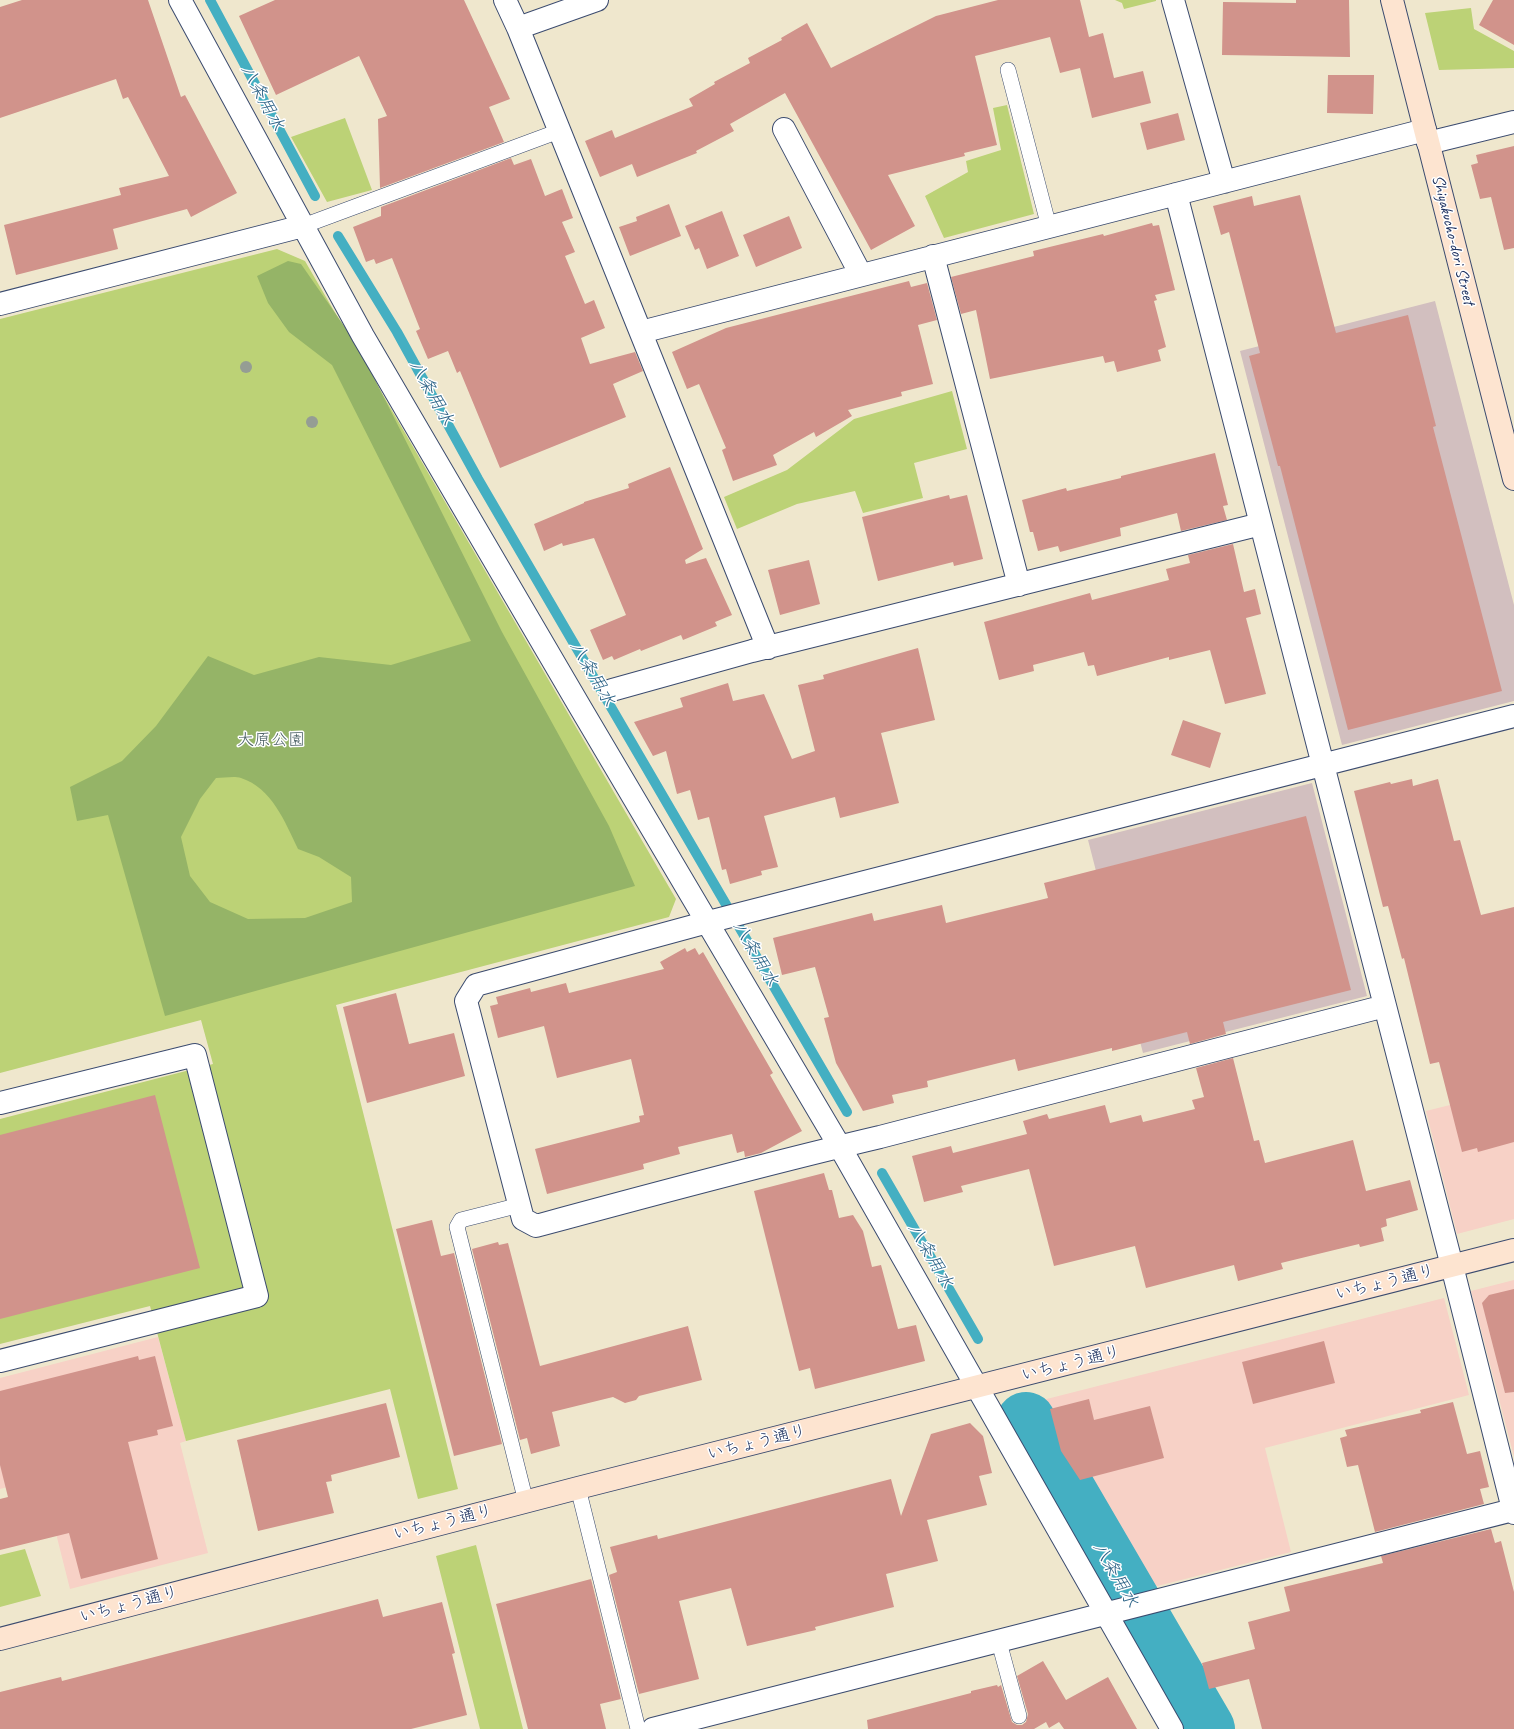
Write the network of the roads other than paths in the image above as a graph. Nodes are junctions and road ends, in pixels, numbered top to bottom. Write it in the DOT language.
graph roads {
  1 [pos="180,0"];
  2 [pos="504,0"];
  3 [pos="597,0"];
  4 [pos="1173,0"];
  5 [pos="1392,0"];
  6 [pos="518,28"];
  7 [pos="1008,70"];
  8 [pos="1514,122"];
  9 [pos="784,129"];
  10 [pos="559,131"];
  11 [pos="1427,137"];
  12 [pos="1224,182"];
  13 [pos="1176,194"];
  14 [pos="302,226"];
  15 [pos="1049,227"];
  16 [pos="933,256"];
  17 [pos="861,275"];
  18 [pos="0,304"];
  19 [pos="640,332"];
  20 [pos="1514,479"];
  21 [pos="1261,524"];
  22 [pos="1018,585"];
  23 [pos="768,648"];
  24 [pos="612,690"];
  25 [pos="1514,716"];
  26 [pos="1323,766"];
  27 [pos="714,921"];
  28 [pos="1385,1006"];
  29 [pos="0,1103"];
  30 [pos="840,1147"];
  31 [pos="520,1205"];
  32 [pos="1514,1250"];
  33 [pos="1452,1266"];
  34 [pos="0,1361"];
  35 [pos="978,1387"];
  36 [pos="578,1488"];
  37 [pos="526,1502"];
  38 [pos="1514,1512"];
  39 [pos="1112,1613"];
  40 [pos="0,1639"];
  41 [pos="999,1642"];
  42 [pos="1019,1716"];
  43 [pos="638,1729"];
  44 [pos="653,1729"];
  45 [pos="1172,1729"];
  1 -- 14 [label="street"];
  2 -- 6 [label="street"];
  3 -- 6 [label="street"];
  4 -- 12 [label="street"];
  5 -- 11 [label="street, Shiyakucho-dori Street"];
  6 -- 10 [label="street"];
  7 -- 15 [label="lane"];
  8 -- 11 [label="street"];
  9 -- 17 [label="street"];
  10 -- 14 [label="lane"];
  10 -- 19 [label="street"];
  11 -- 12 [label="street"];
  11 -- 20 [label="street, Shiyakucho-dori Street"];
  12 -- 13 [label="street"];
  13 -- 15 [label="street"];
  13 -- 21 [label="street"];
  14 -- 18 [label="street"];
  14 -- 27 [label="street"];
  15 -- 16 [label="street"];
  16 -- 17 [label="street"];
  16 -- 22 [label="street"];
  17 -- 19 [label="street"];
  19 -- 23 [label="street"];
  21 -- 22 [label="street"];
  21 -- 26 [label="street"];
  22 -- 23 [label="street"];
  23 -- 24 [label="street"];
  25 -- 26 [label="street"];
  26 -- 27 [label="street"];
  26 -- 28 [label="street"];
  27 -- 30 [label="street"];
  27 -- 31 [label="street"];
  28 -- 30 [label="street"];
  28 -- 33 [label="street"];
  29 -- 34 [label="street"];
  30 -- 31 [label="street"];
  30 -- 35 [label="street"];
  31 -- 37 [label="lane"];
  32 -- 33 [label="street, いちょう通り"];
  33 -- 35 [label="street, いちょう通り"];
  33 -- 38 [label="street"];
  35 -- 36 [label="street, いちょう通り"];
  35 -- 39 [label="street"];
  36 -- 37 [label="street, いちょう通り"];
  36 -- 43 [label="lane"];
  37 -- 40 [label="street, いちょう通り"];
  38 -- 39 [label="street"];
  39 -- 41 [label="street"];
  39 -- 45 [label="street"];
  41 -- 42 [label="lane"];
  41 -- 44 [label="street"];
}
